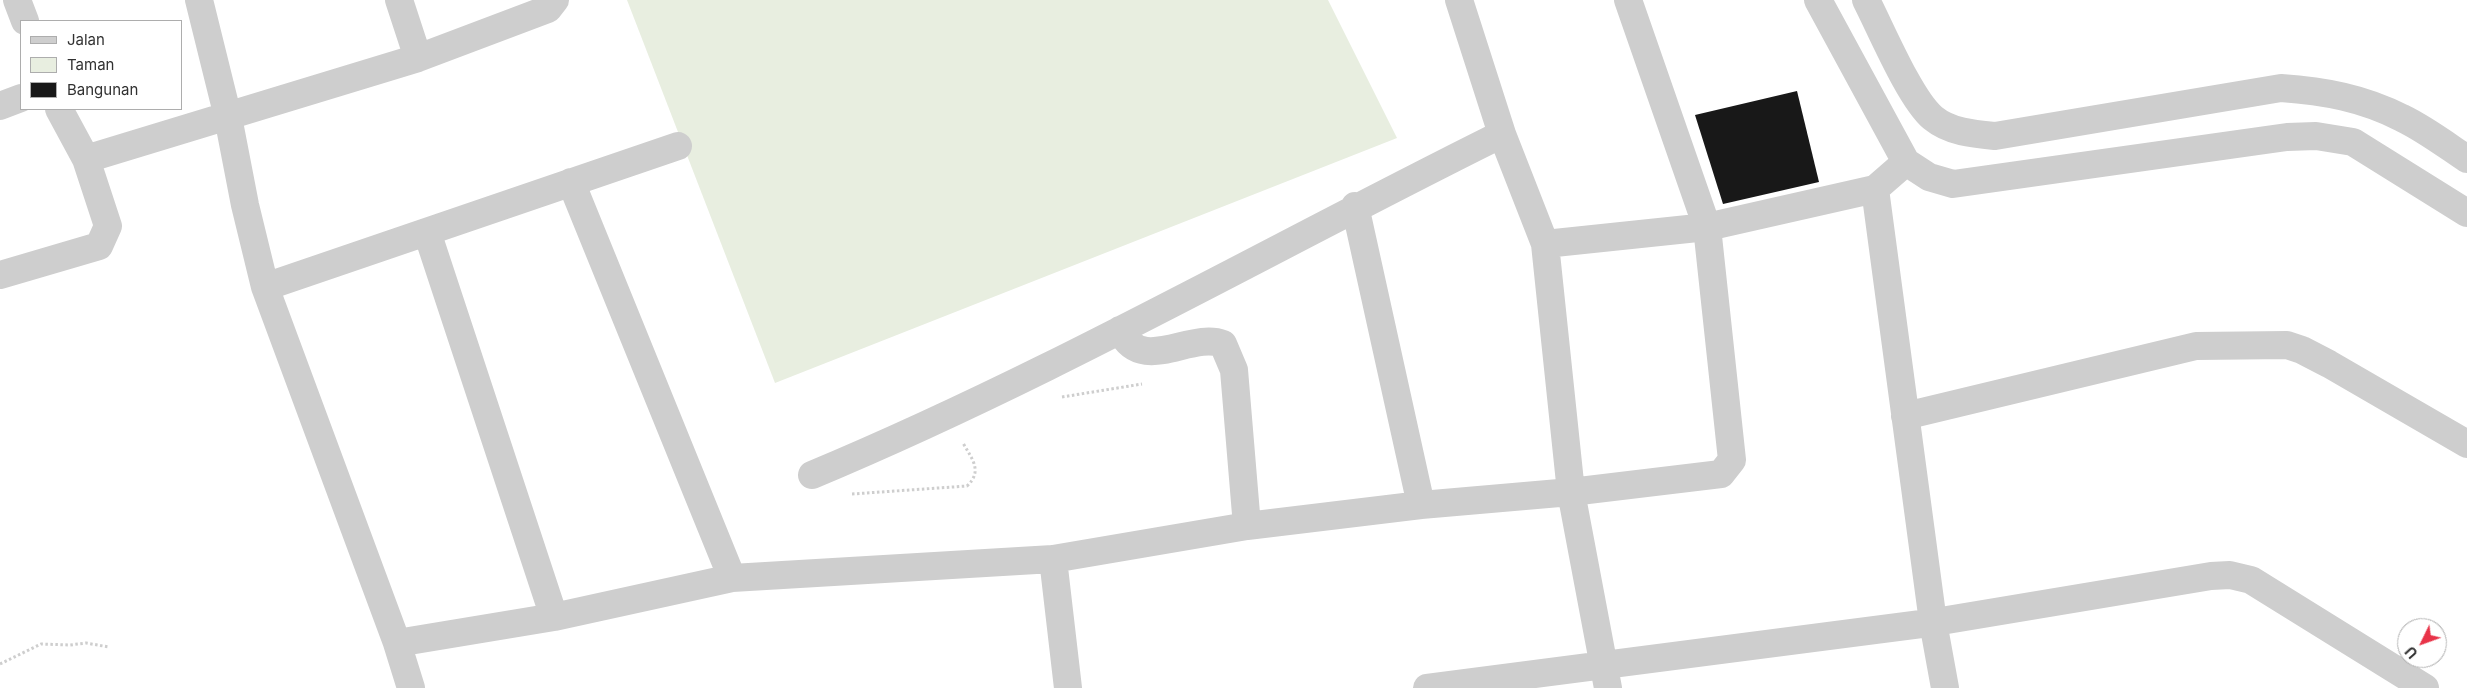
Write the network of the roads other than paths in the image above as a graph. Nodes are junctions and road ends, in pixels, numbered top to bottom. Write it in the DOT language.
graph roads {
  1 [pos="17,0"];
  2 [pos="199,0"];
  3 [pos="399,0"];
  4 [pos="555,0"];
  5 [pos="1459,0"];
  6 [pos="1628,0"];
  7 [pos="1818,0"];
  8 [pos="1866,0"];
  9 [pos="25,20"];
  10 [pos="418,58"];
  11 [pos="20,98"];
  12 [pos="0,106"];
  13 [pos="61,110"];
  14 [pos="228,117"];
  15 [pos="1502,134"];
  16 [pos="678,146"];
  17 [pos="86,159"];
  18 [pos="2467,159"];
  19 [pos="1906,162"];
  20 [pos="571,182"];
  21 [pos="1875,189"];
  22 [pos="1355,206"];
  23 [pos="2467,213"];
  24 [pos="1707,227"];
  25 [pos="427,232"];
  26 [pos="1545,244"];
  27 [pos="0,276"];
  28 [pos="265,287"];
  29 [pos="1120,330"];
  30 [pos="1905,416"];
  31 [pos="2467,444"];
  32 [pos="812,474"];
  33 [pos="1571,492"];
  34 [pos="1420,505"];
  35 [pos="1247,526"];
  36 [pos="1053,559"];
  37 [pos="732,578"];
  38 [pos="554,617"];
  39 [pos="1933,622"];
  40 [pos="397,643"];
  41 [pos="1606,677"];
  42 [pos="411,688"];
  43 [pos="1068,688"];
  44 [pos="1427,688"];
  45 [pos="1945,688"];
  46 [pos="2425,688"];
  1 -- 9 [label="street"];
  2 -- 14 [label="street"];
  3 -- 10 [label="street"];
  4 -- 10 [label="street"];
  5 -- 15 [label="street"];
  6 -- 24 [label="street"];
  7 -- 19 [label="street"];
  8 -- 18 [label="street"];
  10 -- 14 [label="street"];
  11 -- 12 [label="street"];
  13 -- 17 [label="street"];
  14 -- 17 [label="street"];
  14 -- 28 [label="street"];
  15 -- 22 [label="street"];
  15 -- 26 [label="street"];
  16 -- 20 [label="street"];
  17 -- 27 [label="street"];
  19 -- 21 [label="street"];
  19 -- 23 [label="street"];
  20 -- 25 [label="street"];
  20 -- 37 [label="street"];
  21 -- 24 [label="street"];
  21 -- 30 [label="street"];
  22 -- 29 [label="street"];
  22 -- 34 [label="street"];
  24 -- 26 [label="street"];
  24 -- 33 [label="street"];
  25 -- 28 [label="street"];
  25 -- 38 [label="street"];
  26 -- 33 [label="street"];
  28 -- 40 [label="street"];
  29 -- 32 [label="street"];
  29 -- 35 [label="street"];
  30 -- 31 [label="street"];
  30 -- 39 [label="street"];
  33 -- 34 [label="street"];
  33 -- 41 [label="street"];
  34 -- 35 [label="street"];
  35 -- 36 [label="street"];
  36 -- 37 [label="street"];
  36 -- 43 [label="street"];
  37 -- 38 [label="street"];
  38 -- 40 [label="street"];
  39 -- 41 [label="street"];
  39 -- 45 [label="street"];
  39 -- 46 [label="street"];
  40 -- 42 [label="street"];
  41 -- 44 [label="street"];
}
